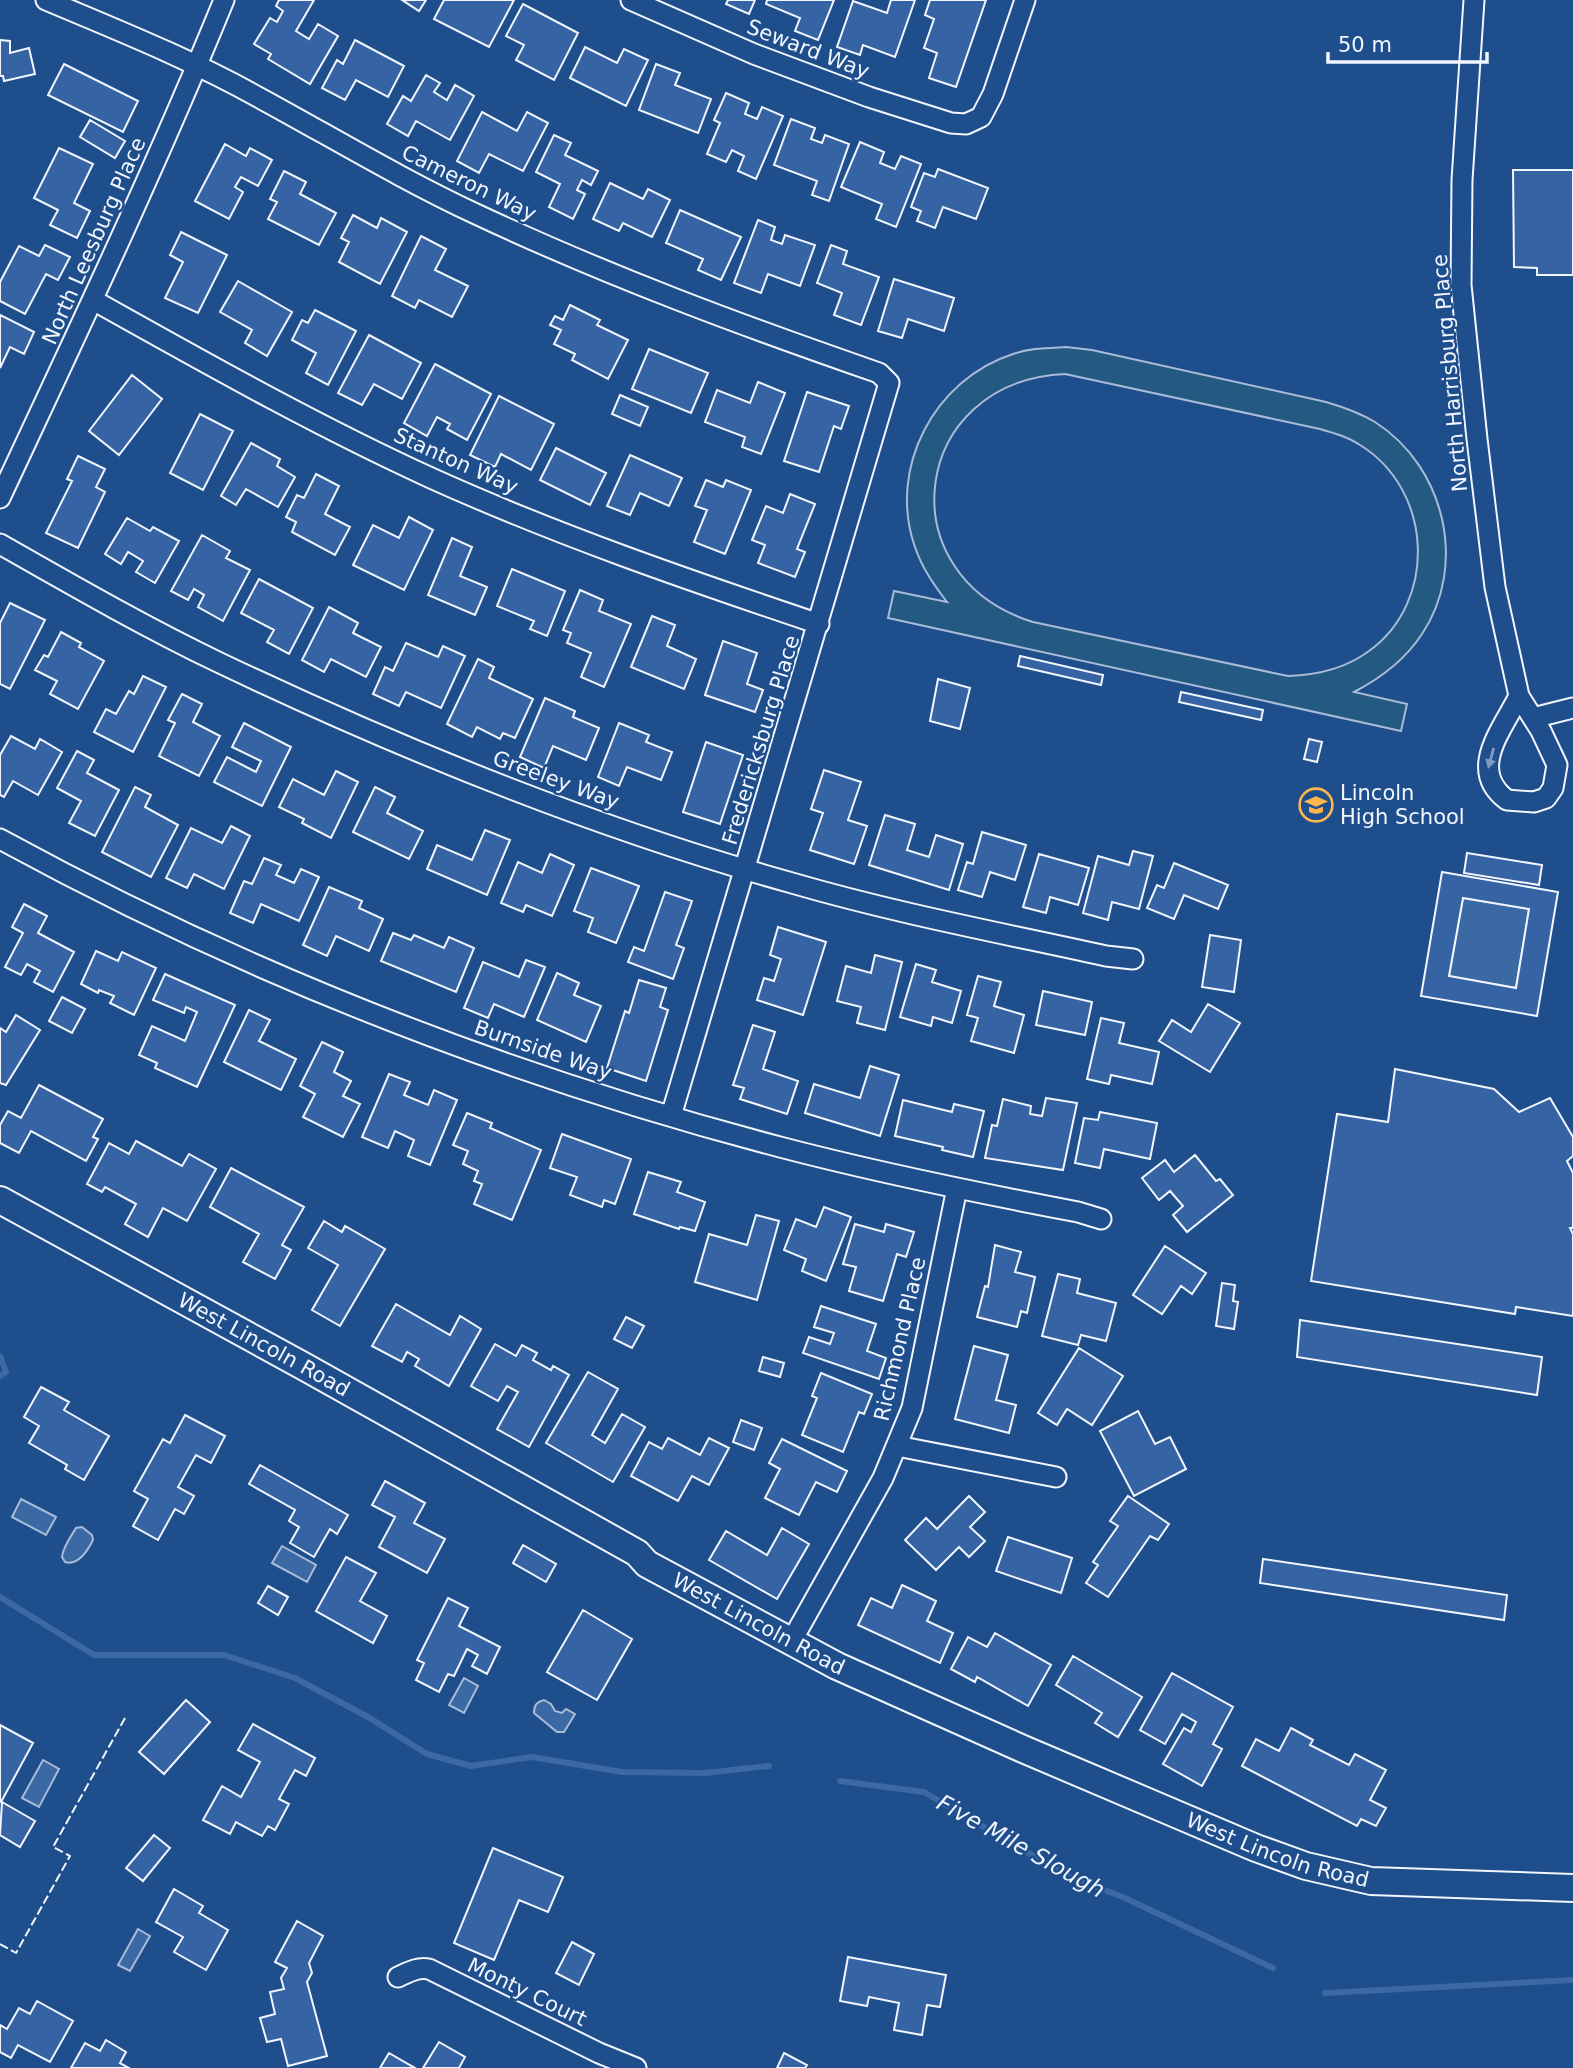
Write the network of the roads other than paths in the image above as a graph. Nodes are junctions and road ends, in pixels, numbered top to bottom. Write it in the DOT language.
graph roads {
  1 [pos="46,0"];
  2 [pos="224,0"];
  3 [pos="631,0"];
  4 [pos="1025,0"];
  5 [pos="1474,0"];
  6 [pos="197,66"];
  7 [pos="93,300"];
  8 [pos="885,377"];
  9 [pos="0,498"];
  10 [pos="0,544"];
  11 [pos="819,624"];
  12 [pos="1519,696"];
  13 [pos="1573,708"];
  14 [pos="1532,718"];
  15 [pos="0,839"];
  16 [pos="746,869"];
  17 [pos="1133,960"];
  18 [pos="671,1116"];
  19 [pos="957,1188"];
  20 [pos="0,1200"];
  21 [pos="1101,1219"];
  22 [pos="897,1446"];
  23 [pos="1056,1477"];
  24 [pos="791,1642"];
  25 [pos="1573,1888"];
  26 [pos="398,1977"];
  27 [pos="636,2068"];
  1 -- 6 [label="street, Cameron Way"];
  2 -- 6 [label="street, North Leesburg Place"];
  3 -- 4 [label="street, Seward Way"];
  5 -- 12 [label="street, North Harrisburg Place"];
  6 -- 7 [label="street, North Leesburg Place"];
  6 -- 8 [label="street, Cameron Way"];
  7 -- 9 [label="street, North Leesburg Place"];
  7 -- 11 [label="street, Stanton Way"];
  8 -- 11 [label="street, Fredericksburg Place"];
  10 -- 16 [label="street, Greeley Way"];
  11 -- 16 [label="street, Fredericksburg Place"];
  12 -- 14 [label="street, North Harrisburg Place"];
  12 -- 14 [label="street, North Harrisburg Place, one-way"];
  13 -- 14 [label="street"];
  15 -- 18 [label="street, Burnside Way"];
  16 -- 17 [label="street, Greeley Way"];
  16 -- 18 [label="street, Fredericksburg Place"];
  18 -- 19 [label="street, Burnside Way"];
  19 -- 21 [label="street, Burnside Way"];
  19 -- 22 [label="street, Richmond Place"];
  20 -- 24 [label="street, West Lincoln Road"];
  22 -- 23 [label="street"];
  22 -- 24 [label="street, Richmond Place"];
  24 -- 25 [label="street, West Lincoln Road"];
  26 -- 27 [label="street, Monty Court"];
}
